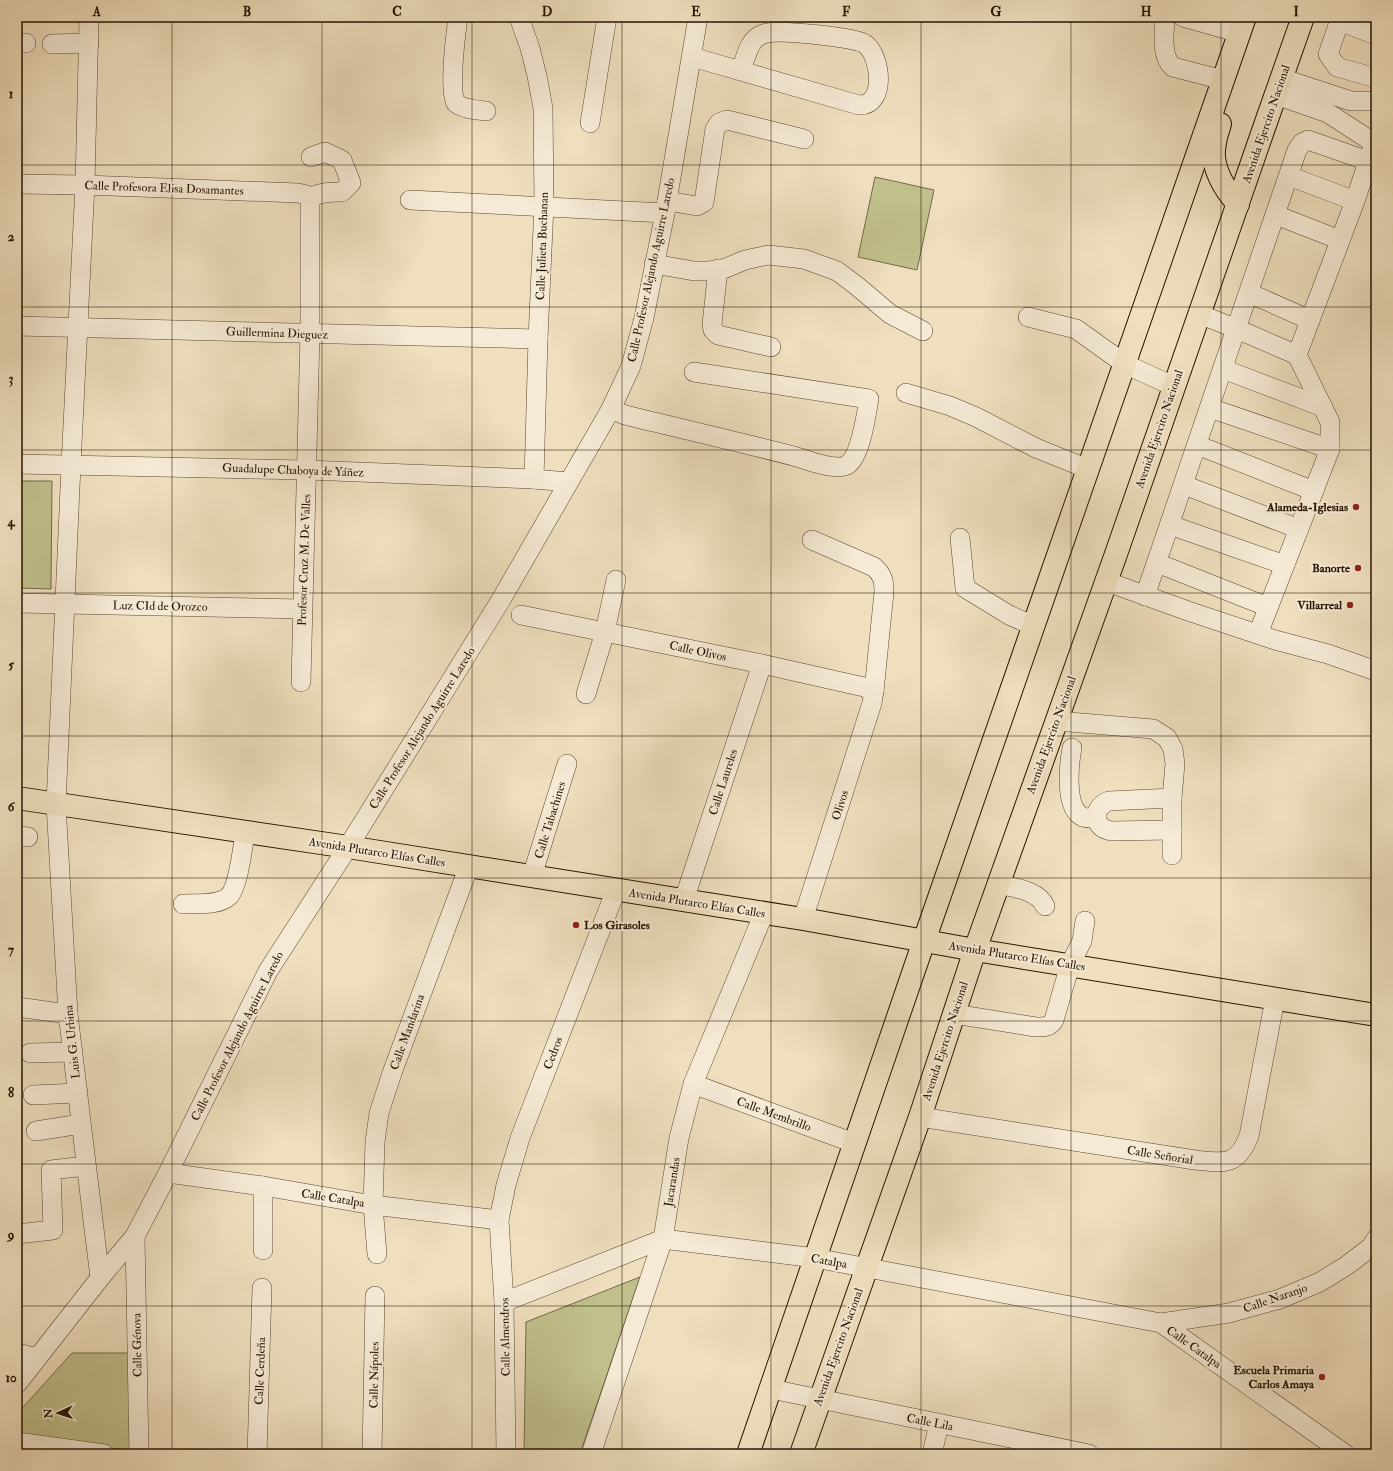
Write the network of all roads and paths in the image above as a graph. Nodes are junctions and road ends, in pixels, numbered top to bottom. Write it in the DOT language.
graph roads {
  1 [pos="89,17"];
  2 [pos="458,17"];
  3 [pos="519,17"];
  4 [pos="607,17"];
  5 [pos="698,17"];
  6 [pos="1167,17"];
  7 [pos="1183,17"];
  8 [pos="1303,17"];
  9 [pos="1340,19"];
  10 [pos="1242,25"];
  11 [pos="1376,35"];
  12 [pos="89,43"];
  13 [pos="52,44"];
  14 [pos="692,57"];
  15 [pos="741,71"];
  16 [pos="1376,78"];
  17 [pos="1223,80"];
  18 [pos="1278,86"];
  19 [pos="1376,101"];
  20 [pos="1215,102"];
  21 [pos="486,111"];
  22 [pos="590,123"];
  23 [pos="804,139"];
  24 [pos="1375,141"];
  25 [pos="311,157"];
  26 [pos="1368,162"];
  27 [pos="1289,176"];
  28 [pos="17,184"];
  29 [pos="85,185"];
  30 [pos="310,198"];
  31 [pos="410,200"];
  32 [pos="1355,201"];
  33 [pos="1238,204"];
  34 [pos="544,206"];
  35 [pos="666,207"];
  36 [pos="1276,215"];
  37 [pos="1340,240"];
  38 [pos="654,264"];
  39 [pos="718,269"];
  40 [pos="1249,293"];
  41 [pos="1199,314"];
  42 [pos="1028,316"];
  43 [pos="1310,320"];
  44 [pos="17,326"];
  45 [pos="77,327"];
  46 [pos="1237,329"];
  47 [pos="923,331"];
  48 [pos="310,334"];
  49 [pos="538,339"];
  50 [pos="771,347"];
  51 [pos="1297,355"];
  52 [pos="1125,364"];
  53 [pos="1223,369"];
  54 [pos="694,372"];
  55 [pos="1174,386"];
  56 [pos="906,393"];
  57 [pos="1323,407"];
  58 [pos="1210,408"];
  59 [pos="611,409"];
  60 [pos="1197,445"];
  61 [pos="1330,449"];
  62 [pos="17,464"];
  63 [pos="71,465"];
  64 [pos="1088,469"];
  65 [pos="307,470"];
  66 [pos="534,478"];
  67 [pos="568,482"];
  68 [pos="1184,485"];
  69 [pos="1314,491"];
  70 [pos="1170,525"];
  71 [pos="1299,530"];
  72 [pos="960,538"];
  73 [pos="812,540"];
  74 [pos="1157,563"];
  75 [pos="1285,565"];
  76 [pos="616,580"];
  77 [pos="1105,581"];
  78 [pos="1145,596"];
  79 [pos="17,603"];
  80 [pos="65,604"];
  81 [pos="1268,607"];
  82 [pos="302,609"];
  83 [pos="521,615"];
  84 [pos="1034,626"];
  85 [pos="605,632"];
  86 [pos="1258,634"];
  87 [pos="762,664"];
  88 [pos="1376,671"];
  89 [pos="301,682"];
  90 [pos="874,691"];
  91 [pos="586,694"];
  92 [pos="1057,721"];
  93 [pos="1072,748"];
  94 [pos="567,764"];
  95 [pos="17,798"];
  96 [pos="1172,798"];
  97 [pos="56,804"];
  98 [pos="1096,818"];
  99 [pos="1172,830"];
  100 [pos="245,832"];
  101 [pos="348,847"];
  102 [pos="1172,855"];
  103 [pos="469,866"];
  104 [pos="532,876"];
  105 [pos="998,884"];
  106 [pos="616,890"];
  107 [pos="684,900"];
  108 [pos="183,904"];
  109 [pos="1045,906"];
  110 [pos="764,913"];
  111 [pos="803,918"];
  112 [pos="1085,921"];
  113 [pos="924,941"];
  114 [pos="975,950"];
  115 [pos="1070,965"];
  116 [pos="1275,999"];
  117 [pos="17,1008"];
  118 [pos="68,1014"];
  119 [pos="954,1014"];
  120 [pos="1376,1015"];
  121 [pos="30,1052"];
  122 [pos="73,1052"];
  123 [pos="693,1084"];
  124 [pos="78,1093"];
  125 [pos="33,1095"];
  126 [pos="920,1117"];
  127 [pos="81,1124"];
  128 [pos="36,1131"];
  129 [pos="854,1143"];
  130 [pos="86,1166"];
  131 [pos="168,1173"];
  132 [pos="263,1186"];
  133 [pos="373,1205"];
  134 [pos="499,1220"];
  135 [pos="17,1234"];
  136 [pos="135,1236"];
  137 [pos="663,1238"];
  138 [pos="1374,1245"];
  139 [pos="263,1250"];
  140 [pos="377,1254"];
  141 [pos="814,1258"];
  142 [pos="866,1269"];
  143 [pos="100,1278"];
  144 [pos="262,1288"];
  145 [pos="375,1296"];
  146 [pos="504,1302"];
  147 [pos="1161,1323"];
  148 [pos="17,1353"];
  149 [pos="37,1358"];
  150 [pos="17,1384"];
  151 [pos="771,1389"];
  152 [pos="819,1399"];
  153 [pos="939,1424"];
  154 [pos="17,1442"];
  155 [pos="104,1454"];
  156 [pos="139,1454"];
  157 [pos="258,1454"];
  158 [pos="372,1454"];
  159 [pos="506,1454"];
  160 [pos="591,1454"];
  161 [pos="748,1454"];
  162 [pos="801,1454"];
  163 [pos="932,1454"];
  164 [pos="1089,1454"];
  165 [pos="1345,1454"];
  1 -- 12 [label="street, Luis G. Urbina"];
  2 -- 21 [label="street"];
  3 -- 34 [label="street, Calle Julieta Buchanan"];
  4 -- 22 [label="street"];
  5 -- 14 [label="street, Calle Profesor Alejando Aguirre Laredo"];
  6 -- 17 [label="street"];
  7 -- 10 [label="street"];
  8 -- 18 [label="main road, Avenida Ejercito Nacional"];
  9 -- 11 [label="street"];
  9 -- 16 [label="street"];
  10 -- 17 [label="main road"];
  12 -- 13 [label="street"];
  12 -- 29 [label="street, Luis G. Urbina"];
  14 -- 15 [label="street"];
  14 -- 35 [label="street, Calle Profesor Alejando Aguirre Laredo"];
  15 -- 15 [label="street"];
  17 -- 20 [label="main road"];
  18 -- 19 [label="street"];
  18 -- 24 [label="street"];
  18 -- 33 [label="main road, Avenida Ejercito Nacional"];
  20 -- 33 [label="main road"];
  20 -- 52 [label="main road"];
  23 -- 35 [label="street"];
  24 -- 26 [label="street"];
  25 -- 30 [label="street"];
  26 -- 27 [label="street"];
  26 -- 32 [label="street"];
  27 -- 32 [label="street"];
  27 -- 36 [label="street"];
  28 -- 29 [label="street, Calle Profesora Elisa Dosamantes"];
  29 -- 30 [label="street, Calle Profesora Elisa Dosamantes"];
  29 -- 45 [label="street, Luis G. Urbina"];
  30 -- 48 [label="street, Profesor Cruz M. De Valles"];
  31 -- 34 [label="street"];
  32 -- 37 [label="street"];
  33 -- 41 [label="main road, Avenida Ejercito Nacional"];
  34 -- 35 [label="street"];
  34 -- 49 [label="street, Calle Julieta Buchanan"];
  35 -- 38 [label="street, Calle Profesor Alejando Aguirre Laredo"];
  36 -- 37 [label="street"];
  36 -- 40 [label="street"];
  37 -- 43 [label="street"];
  38 -- 39 [label="street"];
  38 -- 59 [label="street, Calle Profesor Alejando Aguirre Laredo"];
  39 -- 47 [label="street"];
  39 -- 50 [label="street"];
  40 -- 43 [label="street"];
  40 -- 46 [label="street"];
  41 -- 46 [label="street"];
  41 -- 55 [label="main road, Avenida Ejercito Nacional"];
  42 -- 52 [label="street"];
  43 -- 51 [label="street"];
  44 -- 45 [label="street, Guillermina Dieguez"];
  45 -- 48 [label="street, Guillermina Dieguez"];
  45 -- 63 [label="street, Luis G. Urbina"];
  46 -- 51 [label="street"];
  46 -- 53 [label="street"];
  48 -- 49 [label="street, Guillermina Dieguez"];
  48 -- 65 [label="street, Profesor Cruz M. De Valles"];
  49 -- 66 [label="street, Calle Julieta Buchanan"];
  51 -- 57 [label="street"];
  52 -- 55 [label="street"];
  52 -- 64 [label="main road"];
  53 -- 57 [label="street"];
  53 -- 58 [label="street"];
  54 -- 59 [label="street"];
  55 -- 77 [label="main road, Avenida Ejercito Nacional"];
  56 -- 64 [label="street"];
  57 -- 61 [label="street"];
  58 -- 60 [label="street"];
  58 -- 61 [label="street"];
  59 -- 67 [label="street, Calle Profesor Alejando Aguirre Laredo"];
  60 -- 68 [label="street"];
  60 -- 69 [label="street"];
  61 -- 69 [label="street"];
  62 -- 63 [label="street, Guadalupe Chaboya de Yáñez"];
  63 -- 65 [label="street, Guadalupe Chaboya de Yáñez"];
  63 -- 80 [label="street, Luis G. Urbina"];
  64 -- 84 [label="main road"];
  65 -- 66 [label="street, Guadalupe Chaboya de Yáñez"];
  65 -- 82 [label="street, Profesor Cruz M. De Valles"];
  66 -- 67 [label="street, Guadalupe Chaboya de Yáñez"];
  67 -- 101 [label="street, Calle Profesor Alejando Aguirre Laredo"];
  68 -- 70 [label="street"];
  68 -- 71 [label="street"];
  69 -- 71 [label="street"];
  70 -- 74 [label="street"];
  70 -- 75 [label="street"];
  71 -- 75 [label="street"];
  72 -- 84 [label="street"];
  73 -- 90 [label="street, Olivos"];
  74 -- 78 [label="street"];
  74 -- 81 [label="street"];
  75 -- 81 [label="street"];
  76 -- 85 [label="street"];
  77 -- 78 [label="street"];
  77 -- 92 [label="main road, Avenida Ejercito Nacional"];
  78 -- 86 [label="street"];
  79 -- 80 [label="street, Luz CId de Orozco"];
  80 -- 82 [label="street, Luz CId de Orozco"];
  80 -- 97 [label="street, Luis G. Urbina"];
  81 -- 86 [label="street"];
  82 -- 89 [label="street, Profesor Cruz M. De Valles"];
  83 -- 85 [label="street, Calle Olivos"];
  84 -- 113 [label="main road"];
  85 -- 87 [label="street, Calle Olivos"];
  85 -- 91 [label="street"];
  86 -- 88 [label="street"];
  87 -- 90 [label="street, Calle Olivos"];
  87 -- 107 [label="street, Calle Laureles"];
  90 -- 111 [label="street, Olivos"];
  92 -- 96 [label="street"];
  92 -- 105 [label="main road, Avenida Ejercito Nacional"];
  93 -- 98 [label="street"];
  94 -- 104 [label="street, Calle Tabachines"];
  95 -- 97 [label="main road, Avenida Plutarco Elías Calles"];
  96 -- 98 [label="street"];
  96 -- 99 [label="street"];
  97 -- 100 [label="main road, Avenida Plutarco Elías Calles"];
  97 -- 118 [label="street, Luis G. Urbina"];
  98 -- 99 [label="street"];
  99 -- 102 [label="street"];
  100 -- 101 [label="main road, Avenida Plutarco Elías Calles"];
  100 -- 108 [label="street"];
  101 -- 103 [label="main road, Avenida Plutarco Elías Calles"];
  101 -- 131 [label="street, Calle Profesor Alejando Aguirre Laredo"];
  103 -- 104 [label="main road, Avenida Plutarco Elías Calles"];
  103 -- 133 [label="street, Calle Mandarina"];
  104 -- 106 [label="main road, Avenida Plutarco Elías Calles"];
  105 -- 109 [label="street"];
  105 -- 114 [label="main road, Avenida Ejercito Nacional"];
  106 -- 107 [label="main road, Avenida Plutarco Elías Calles"];
  106 -- 134 [label="street, Cedros"];
  107 -- 110 [label="main road, Avenida Plutarco Elías Calles"];
  110 -- 111 [label="main road, Avenida Plutarco Elías Calles"];
  110 -- 123 [label="street, Jacarandas"];
  111 -- 113 [label="main road, Avenida Plutarco Elías Calles"];
  112 -- 115 [label="street"];
  113 -- 114 [label="main road, Avenida Plutarco Elías Calles"];
  113 -- 129 [label="main road"];
  114 -- 115 [label="main road, Avenida Plutarco Elías Calles"];
  114 -- 119 [label="main road, Avenida Ejercito Nacional"];
  115 -- 116 [label="main road, Avenida Plutarco Elías Calles"];
  115 -- 119 [label="street"];
  116 -- 120 [label="main road, Avenida Plutarco Elías Calles"];
  116 -- 126 [label="street, Calle Señorial"];
  117 -- 118 [label="street"];
  118 -- 122 [label="street, Luis G. Urbina"];
  119 -- 126 [label="main road, Avenida Ejercito Nacional"];
  121 -- 122 [label="street"];
  122 -- 124 [label="street, Luis G. Urbina"];
  123 -- 129 [label="street, Calle Membrillo"];
  123 -- 137 [label="street, Jacarandas"];
  124 -- 125 [label="street"];
  124 -- 127 [label="street, Luis G. Urbina"];
  126 -- 142 [label="main road, Avenida Ejercito Nacional"];
  127 -- 128 [label="street"];
  127 -- 130 [label="street, Luis G. Urbina"];
  129 -- 141 [label="main road"];
  130 -- 135 [label="street"];
  130 -- 143 [label="street, Luis G. Urbina"];
  131 -- 132 [label="street, Calle Catalpa"];
  131 -- 136 [label="street, Calle Profesor Alejando Aguirre Laredo"];
  132 -- 133 [label="street, Calle Catalpa"];
  132 -- 139 [label="street"];
  133 -- 134 [label="street, Calle Catalpa"];
  133 -- 140 [label="street, Calle Mandarina"];
  134 -- 146 [label="street, Calle Almendros"];
  136 -- 143 [label="street, Calle Profesor Alejando Aguirre Laredo"];
  136 -- 156 [label="street, Calle Génova"];
  137 -- 141 [label="street, Catalpa"];
  137 -- 146 [label="street, Catalpa"];
  137 -- 160 [label="street, Jacarandas"];
  138 -- 147 [label="street, Calle Naranjo"];
  141 -- 142 [label="street, Catalpa"];
  141 -- 151 [label="main road"];
  142 -- 147 [label="street, Catalpa"];
  142 -- 152 [label="main road, Avenida Ejercito Nacional"];
  143 -- 149 [label="street, Calle Profesor Alejando Aguirre Laredo"];
  144 -- 157 [label="street, Calle Cerdeña"];
  145 -- 158 [label="street, Calle Nápoles"];
  146 -- 159 [label="street, Calle Almendros"];
  147 -- 165 [label="street, Calle Catalpa"];
  148 -- 149 [label="street"];
  149 -- 150 [label="street, Calle Profesor Alejando Aguirre Laredo"];
  151 -- 152 [label="street, Calle Lila"];
  151 -- 161 [label="main road"];
  152 -- 153 [label="street, Calle Lila"];
  152 -- 162 [label="main road, Avenida Ejercito Nacional"];
  153 -- 163 [label="street"];
  153 -- 164 [label="street, Calle Lila"];
  154 -- 155 [label="street"];
}
